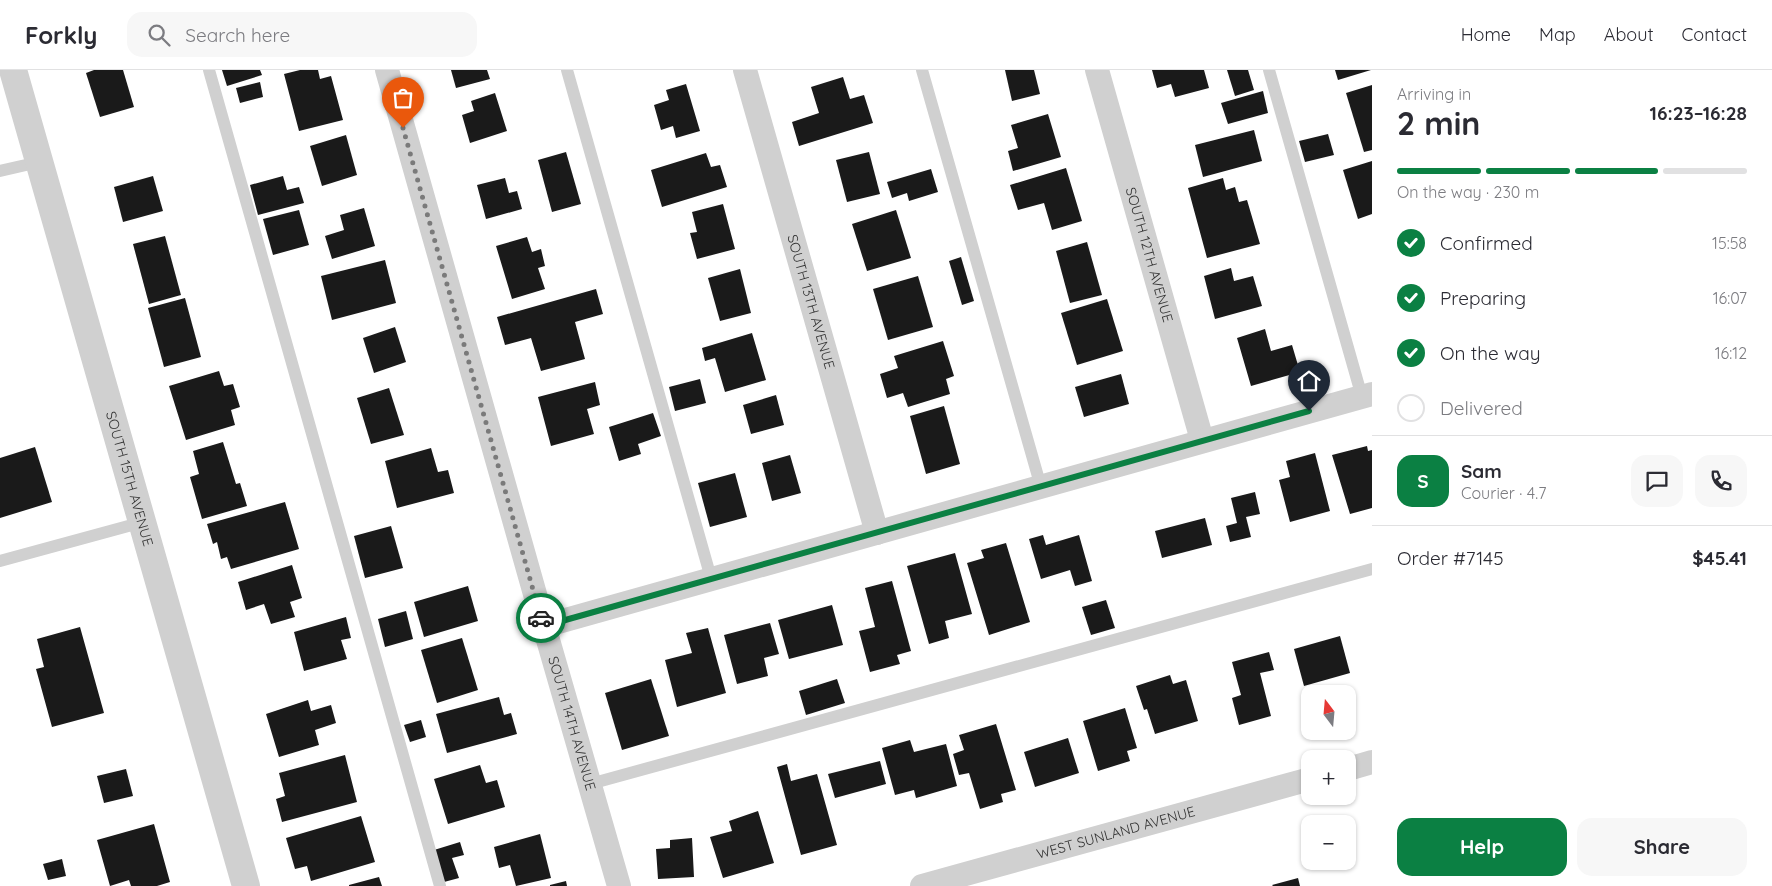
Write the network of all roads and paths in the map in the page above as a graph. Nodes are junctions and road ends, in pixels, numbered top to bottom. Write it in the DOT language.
graph roads {
  1 [pos="13,70"];
  2 [pos="209,70"];
  3 [pos="387,70"];
  4 [pos="567,70"];
  5 [pos="745,70"];
  6 [pos="922,70"];
  7 [pos="1097,70"];
  8 [pos="1269,70"];
  9 [pos="40,162"];
  10 [pos="0,171"];
  11 [pos="1367,395"];
  12 [pos="1202,440"];
  13 [pos="1041,487"];
  14 [pos="143,522"];
  15 [pos="877,533"];
  16 [pos="0,561"];
  17 [pos="1372,568"];
  18 [pos="712,578"];
  19 [pos="544,626"];
  20 [pos="1372,762"];
  21 [pos="1356,767"];
  22 [pos="1301,782"];
  23 [pos="590,784"];
  24 [pos="961,881"];
  25 [pos="246,886"];
  26 [pos="440,886"];
  27 [pos="619,886"];
  28 [pos="922,886"];
  1 -- 9 [label="street, SOUTH 15TH AVENUE"];
  2 -- 26 [label="lane"];
  3 -- 19 [label="street, SOUTH 14TH AVENUE"];
  4 -- 18 [label="lane"];
  5 -- 15 [label="street, SOUTH 13TH AVENUE"];
  6 -- 13 [label="lane"];
  7 -- 12 [label="street, SOUTH 12TH AVENUE"];
  8 -- 11 [label="lane"];
  9 -- 10 [label="lane"];
  9 -- 14 [label="street, SOUTH 15TH AVENUE"];
  11 -- 12 [label="street"];
  12 -- 13 [label="street"];
  13 -- 15 [label="street"];
  14 -- 16 [label="lane"];
  14 -- 25 [label="street, SOUTH 15TH AVENUE"];
  15 -- 18 [label="street"];
  17 -- 23 [label="lane"];
  18 -- 19 [label="street"];
  19 -- 23 [label="street, SOUTH 14TH AVENUE"];
  20 -- 21 [label="street"];
  22 -- 24 [label="street, WEST SUNLAND AVENUE"];
  23 -- 27 [label="street, SOUTH 14TH AVENUE"];
  24 -- 28 [label="street, WEST SUNLAND AVENUE"];
}
